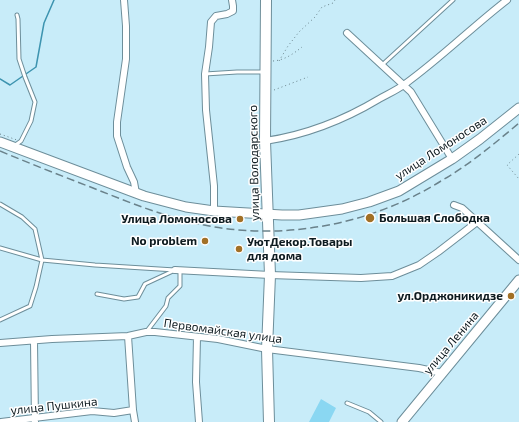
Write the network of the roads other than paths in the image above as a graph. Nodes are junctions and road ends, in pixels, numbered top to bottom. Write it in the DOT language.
graph roads {
  1 [pos="124,0"];
  2 [pos="232,0"];
  3 [pos="453,0"];
  4 [pos="507,0"];
  5 [pos="266,4"];
  6 [pos="17,15"];
  7 [pos="347,33"];
  8 [pos="382,65"];
  9 [pos="266,67"];
  10 [pos="205,74"];
  11 [pos="404,85"];
  12 [pos="519,108"];
  13 [pos="0,142"];
  14 [pos="265,142"];
  15 [pos="12,146"];
  16 [pos="452,159"];
  17 [pos="136,193"];
  18 [pos="0,204"];
  19 [pos="454,206"];
  20 [pos="214,211"];
  21 [pos="268,214"];
  22 [pos="477,222"];
  23 [pos="0,248"];
  24 [pos="42,260"];
  25 [pos="519,260"];
  26 [pos="177,270"];
  27 [pos="270,275"];
  28 [pos="519,280"];
  29 [pos="97,294"];
  30 [pos="0,320"];
  31 [pos="146,332"];
  32 [pos="128,336"];
  33 [pos="197,336"];
  34 [pos="34,341"];
  35 [pos="0,343"];
  36 [pos="268,349"];
  37 [pos="442,373"];
  38 [pos="347,403"];
  39 [pos="133,410"];
  40 [pos="36,420"];
  41 [pos="1,422"];
  42 [pos="135,422"];
  43 [pos="198,422"];
  44 [pos="269,422"];
  45 [pos="381,422"];
  46 [pos="402,422"];
  1 -- 17 [label="street"];
  2 -- 10 [label="street"];
  3 -- 8 [label="lane"];
  4 -- 11 [label="street"];
  5 -- 9 [label="main road, улица Володарского"];
  6 -- 15 [label="lane"];
  7 -- 8 [label="street"];
  8 -- 11 [label="street"];
  9 -- 10 [label="lane"];
  9 -- 14 [label="main road, улица Володарского"];
  10 -- 20 [label="street"];
  11 -- 14 [label="street"];
  11 -- 16 [label="street"];
  12 -- 16 [label="main road, улица Ломоносова"];
  13 -- 15 [label="main road, улица Ломоносова"];
  14 -- 21 [label="main road, улица Володарского"];
  15 -- 17 [label="main road, улица Ломоносова"];
  16 -- 21 [label="main road, улица Ломоносова"];
  17 -- 20 [label="main road, улица Ломоносова"];
  18 -- 24 [label="lane"];
  19 -- 22 [label="street"];
  20 -- 21 [label="main road, улица Ломоносова"];
  21 -- 27 [label="main road, улица Володарского"];
  22 -- 25 [label="street"];
  22 -- 27 [label="street"];
  23 -- 24 [label="lane"];
  24 -- 26 [label="lane"];
  24 -- 30 [label="lane"];
  26 -- 27 [label="street"];
  26 -- 29 [label="lane"];
  26 -- 31 [label="lane"];
  27 -- 36 [label="main road, улица Володарского"];
  28 -- 37 [label="main road, улица Ленина"];
  31 -- 32 [label="street, Первомайская улица"];
  31 -- 33 [label="street, Первомайская улица"];
  32 -- 34 [label="street, Первомайская улица"];
  32 -- 39 [label="street"];
  33 -- 36 [label="street, Первомайская улица"];
  33 -- 43 [label="street"];
  34 -- 35 [label="street, Первомайская улица"];
  34 -- 40 [label="street"];
  36 -- 37 [label="street, Первомайская улица"];
  36 -- 44 [label="main road, улица Володарского"];
  37 -- 46 [label="main road, улица Ленина"];
  38 -- 45 [label="lane"];
  39 -- 40 [label="street, улица Пушкина"];
  39 -- 42 [label="street"];
  40 -- 41 [label="street, улица Пушкина"];
}
